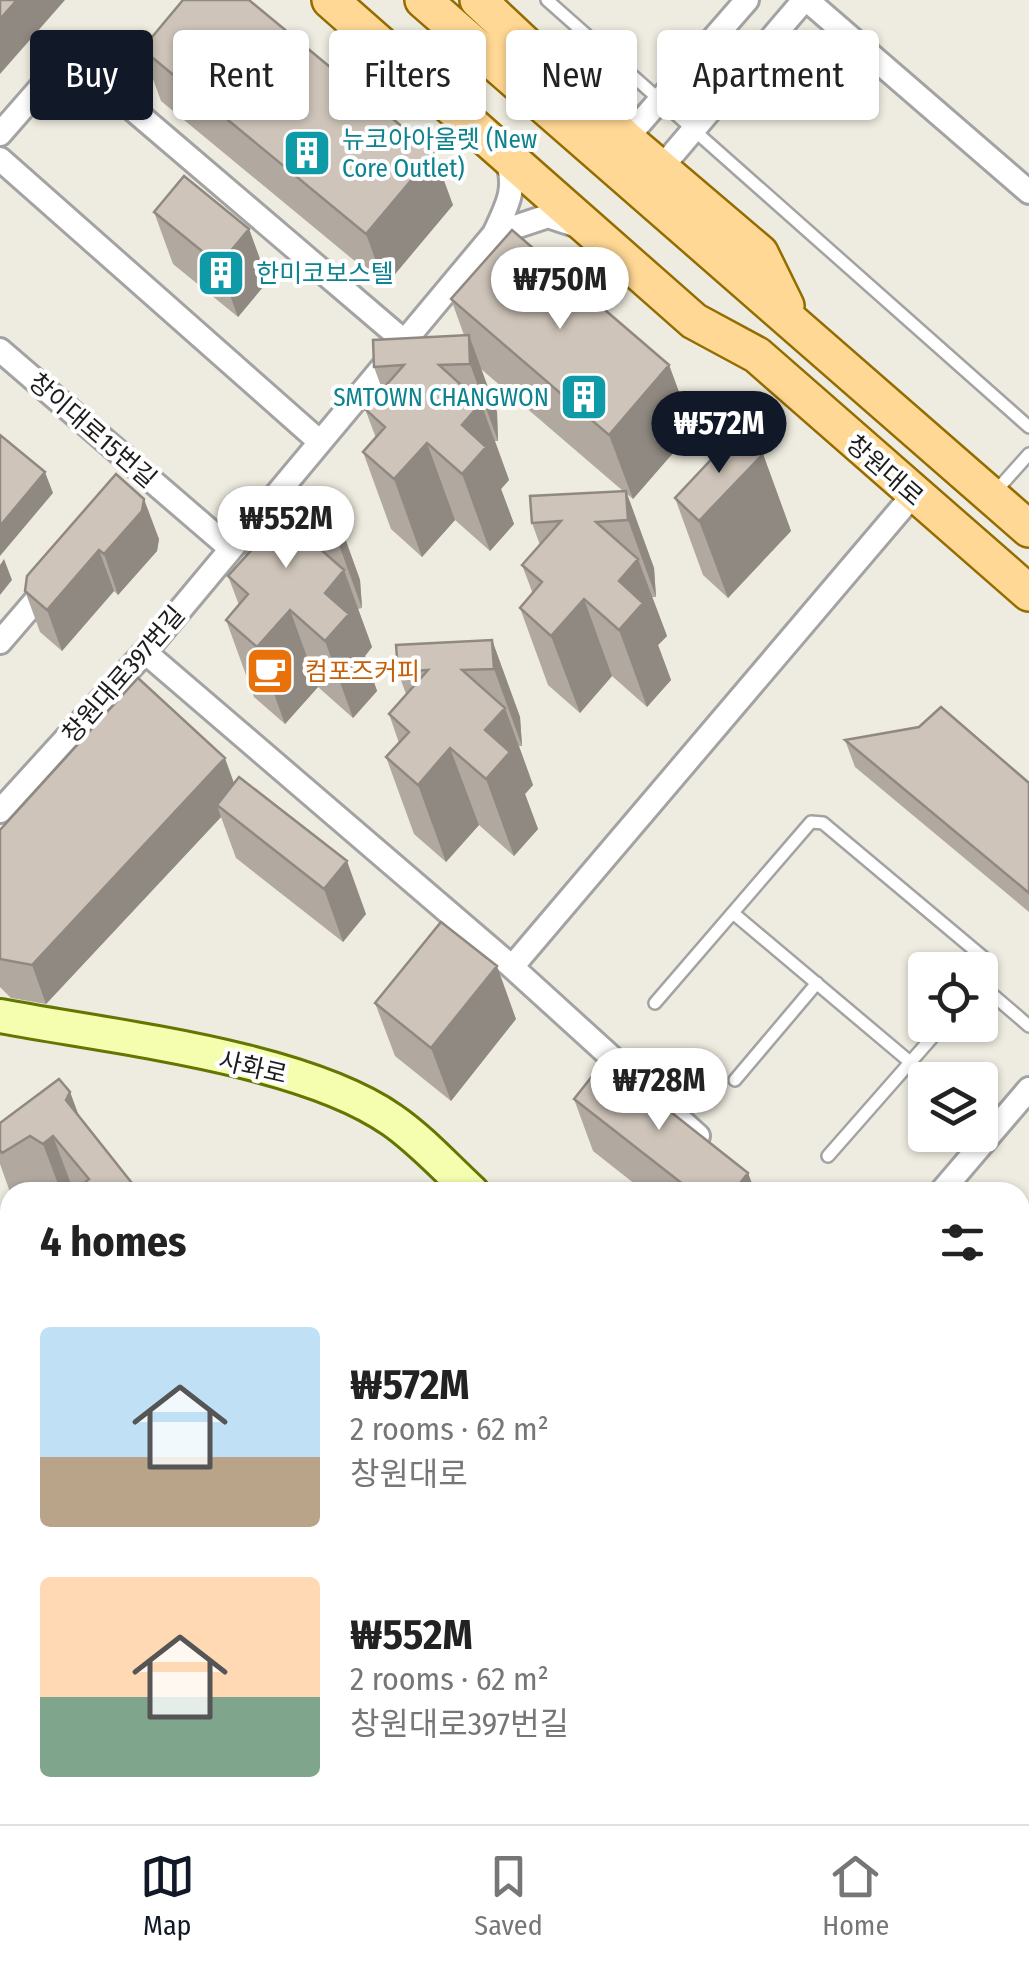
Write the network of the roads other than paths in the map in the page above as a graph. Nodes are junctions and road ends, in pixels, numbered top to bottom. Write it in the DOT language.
graph roads {
  1 [pos="330,0"];
  2 [pos="366,0"];
  3 [pos="423,0"];
  4 [pos="547,0"];
  5 [pos="746,0"];
  6 [pos="805,0"];
  7 [pos="492,4"];
  8 [pos="720,30"];
  9 [pos="657,97"];
  10 [pos="657,103"];
  11 [pos="683,120"];
  12 [pos="694,129"];
  13 [pos="0,134"];
  14 [pos="626,138"];
  15 [pos="501,148"];
  16 [pos="0,159"];
  17 [pos="661,168"];
  18 [pos="1029,192"];
  19 [pos="590,230"];
  20 [pos="494,234"];
  21 [pos="794,321"];
  22 [pos="404,342"];
  23 [pos="0,350"];
  24 [pos="757,355"];
  25 [pos="1029,427"];
  26 [pos="320,442"];
  27 [pos="1029,454"];
  28 [pos="913,495"];
  29 [pos="991,496"];
  30 [pos="1029,529"];
  31 [pos="231,549"];
  32 [pos="60,572"];
  33 [pos="1029,593"];
  34 [pos="0,642"];
  35 [pos="145,652"];
  36 [pos="0,811"];
  37 [pos="733,913"];
  38 [pos="977,952"];
  39 [pos="512,967"];
  40 [pos="816,983"];
  41 [pos="998,999"];
  42 [pos="655,1003"];
  43 [pos="0,1016"];
  44 [pos="1029,1026"];
  45 [pos="928,1042"];
  46 [pos="910,1062"];
  47 [pos="908,1064"];
  48 [pos="735,1080"];
  49 [pos="1029,1089"];
  50 [pos="716,1153"];
  51 [pos="828,1156"];
  52 [pos="461,1182"];
  53 [pos="949,1182"];
  1 -- 15 [label="main road, 창원대로"];
  2 -- 24 [label="main road"];
  3 -- 21 [label="main road, 창원대로"];
  4 -- 9 [label="lane"];
  5 -- 8 [label="street"];
  6 -- 12 [label="street"];
  6 -- 18 [label="street"];
  7 -- 14 [label="main road"];
  10 -- 14 [label="street"];
  11 -- 12 [label="lane"];
  12 -- 17 [label="street"];
  12 -- 25 [label="lane"];
  13 -- 22 [label="street"];
  14 -- 17 [label="main road"];
  15 -- 19 [label="main road, 창원대로"];
  15 -- 20 [label="street"];
  16 -- 26 [label="street"];
  17 -- 21 [label="main road"];
  19 -- 20 [label="street"];
  19 -- 24 [label="main road, 창원대로"];
  20 -- 22 [label="street, 창원대로397번길"];
  21 -- 29 [label="main road, 창원대로"];
  22 -- 26 [label="street, 창원대로397번길"];
  23 -- 31 [label="street, 창이대로15번길"];
  24 -- 28 [label="main road, 창원대로"];
  26 -- 31 [label="street, 창원대로397번길"];
  27 -- 29 [label="lane"];
  28 -- 33 [label="main road, 창원대로"];
  28 -- 39 [label="street"];
  29 -- 30 [label="main road, 창원대로"];
  31 -- 35 [label="street, 창원대로397번길"];
  32 -- 34 [label="street"];
  35 -- 36 [label="street, 창원대로397번길"];
  35 -- 39 [label="street"];
  37 -- 38 [label="lane"];
  37 -- 40 [label="lane"];
  37 -- 42 [label="lane"];
  39 -- 50 [label="street"];
  40 -- 46 [label="lane"];
  40 -- 48 [label="lane"];
  41 -- 44 [label="lane"];
  43 -- 52 [label="main road, 사화로"];
  45 -- 46 [label="lane"];
  47 -- 51 [label="lane"];
  49 -- 53 [label="street"];
}
